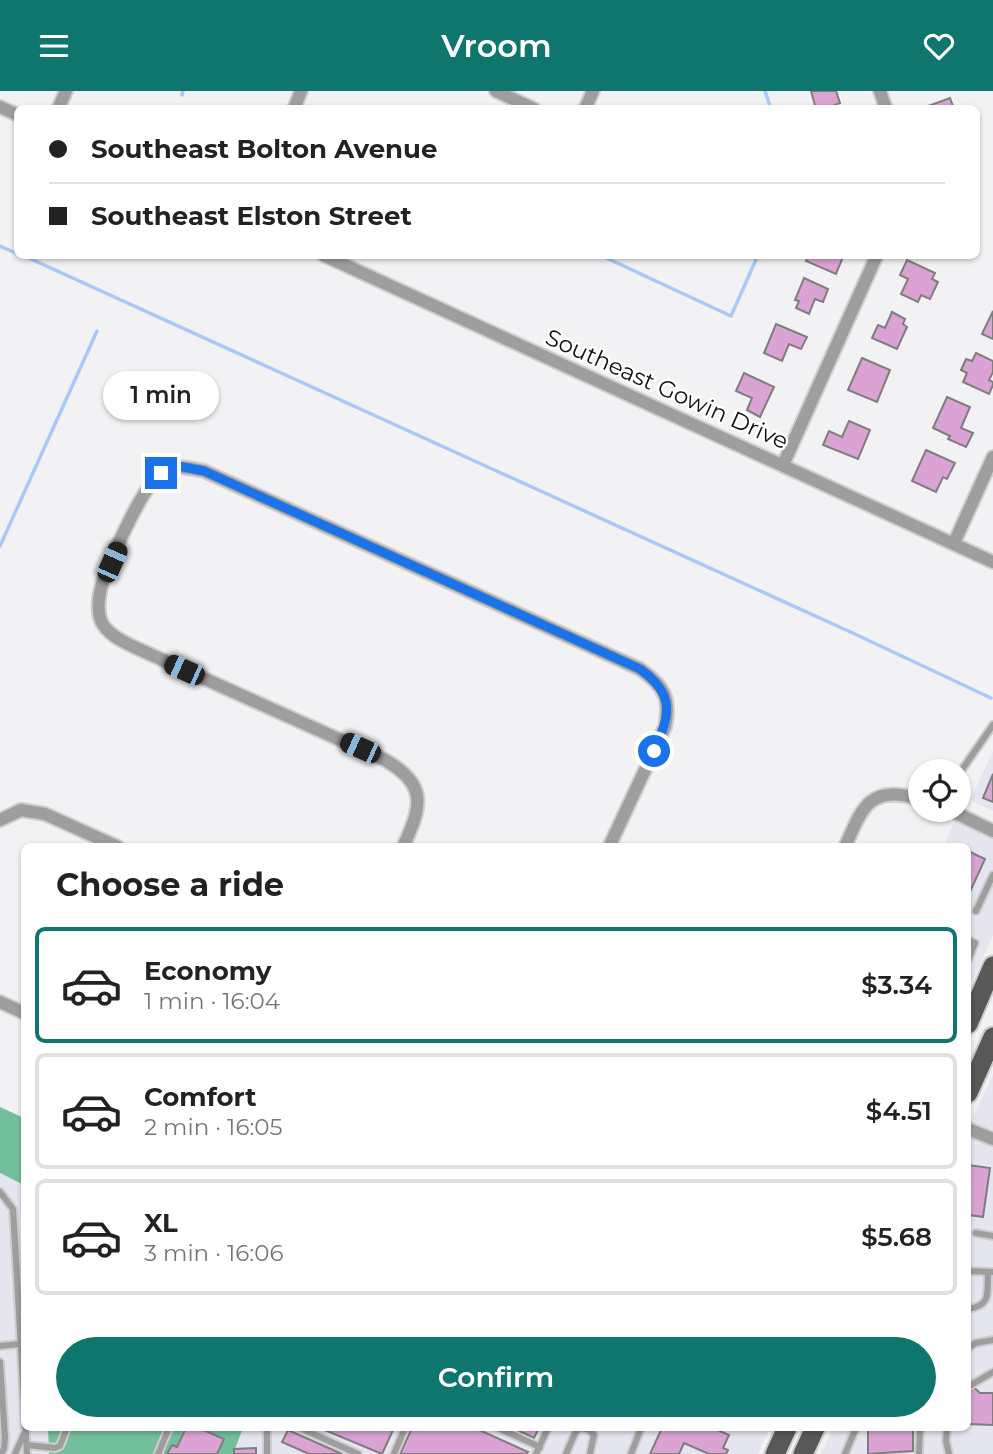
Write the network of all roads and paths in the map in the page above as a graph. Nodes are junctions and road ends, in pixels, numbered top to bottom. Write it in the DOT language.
graph roads {
  1 [pos="496,91"];
  2 [pos="526,105"];
  3 [pos="332,259"];
  4 [pos="875,259"];
  5 [pos="993,457"];
  6 [pos="783,465"];
  7 [pos="954,543"];
  8 [pos="993,562"];
  9 [pos="993,725"];
  10 [pos="969,759"];
  11 [pos="908,796"];
  12 [pos="0,820"];
  13 [pos="971,820"];
  14 [pos="993,831"];
  15 [pos="109,843"];
  16 [pos="405,843"];
  17 [pos="612,843"];
  18 [pos="847,843"];
  19 [pos="993,875"];
  20 [pos="976,912"];
  21 [pos="993,966"];
  22 [pos="0,1002"];
  23 [pos="21,1012"];
  24 [pos="971,1014"];
  25 [pos="993,1037"];
  26 [pos="971,1086"];
  27 [pos="971,1130"];
  28 [pos="993,1139"];
  29 [pos="0,1192"];
  30 [pos="975,1233"];
  31 [pos="993,1236"];
  32 [pos="971,1271"];
  33 [pos="991,1272"];
  34 [pos="971,1308"];
  35 [pos="993,1340"];
  36 [pos="19,1344"];
  37 [pos="0,1346"];
  38 [pos="971,1346"];
  39 [pos="0,1362"];
  40 [pos="993,1372"];
  41 [pos="21,1380"];
  42 [pos="971,1385"];
  43 [pos="66,1431"];
  44 [pos="168,1431"];
  45 [pos="267,1431"];
  46 [pos="307,1431"];
  47 [pos="404,1431"];
  48 [pos="505,1431"];
  49 [pos="547,1431"];
  50 [pos="576,1431"];
  51 [pos="590,1431"];
  52 [pos="640,1431"];
  53 [pos="786,1431"];
  54 [pos="814,1431"];
  55 [pos="855,1431"];
  56 [pos="920,1431"];
  57 [pos="947,1431"];
  58 [pos="24,1433"];
  59 [pos="27,1445"];
  60 [pos="540,1447"];
  61 [pos="1,1454"];
  62 [pos="15,1454"];
  63 [pos="27,1454"];
  64 [pos="158,1454"];
  65 [pos="267,1454"];
  66 [pos="358,1454"];
  67 [pos="394,1454"];
  68 [pos="536,1454"];
  69 [pos="566,1454"];
  70 [pos="590,1454"];
  71 [pos="631,1454"];
  72 [pos="775,1454"];
  73 [pos="803,1454"];
  74 [pos="845,1454"];
  75 [pos="919,1454"];
  76 [pos="949,1454"];
  1 -- 2 [label="street"];
  3 -- 6 [label="street, Southeast Gowin Drive"];
  4 -- 6 [label="street"];
  5 -- 7 [label="street"];
  6 -- 7 [label="street, Southeast Gowin Drive"];
  7 -- 8 [label="street, Southeast Gowin Drive"];
  9 -- 10 [label="lane"];
  11 -- 18 [label="street"];
  12 -- 15 [label="street"];
  13 -- 14 [label="street"];
  16 -- 17 [label="street"];
  19 -- 20 [label="lane"];
  21 -- 24 [label="main road"];
  22 -- 23 [label="street"];
  25 -- 26 [label="main road"];
  27 -- 28 [label="street"];
  29 -- 36 [label="lane"];
  30 -- 31 [label="lane"];
  32 -- 33 [label="lane"];
  33 -- 34 [label="lane"];
  35 -- 38 [label="lane"];
  36 -- 37 [label="lane"];
  36 -- 41 [label="lane"];
  39 -- 61 [label="lane"];
  40 -- 42 [label="lane"];
  43 -- 59 [label="lane"];
  44 -- 64 [label="lane"];
  45 -- 65 [label="lane"];
  46 -- 66 [label="lane"];
  47 -- 67 [label="lane"];
  48 -- 60 [label="lane"];
  49 -- 60 [label="lane"];
  50 -- 69 [label="lane"];
  51 -- 70 [label="lane"];
  52 -- 71 [label="lane"];
  53 -- 72 [label="main road"];
  54 -- 73 [label="main road"];
  55 -- 74 [label="lane"];
  56 -- 75 [label="lane"];
  57 -- 76 [label="lane"];
  58 -- 59 [label="lane"];
  58 -- 62 [label="lane"];
  59 -- 63 [label="lane"];
  60 -- 68 [label="lane"];
}
